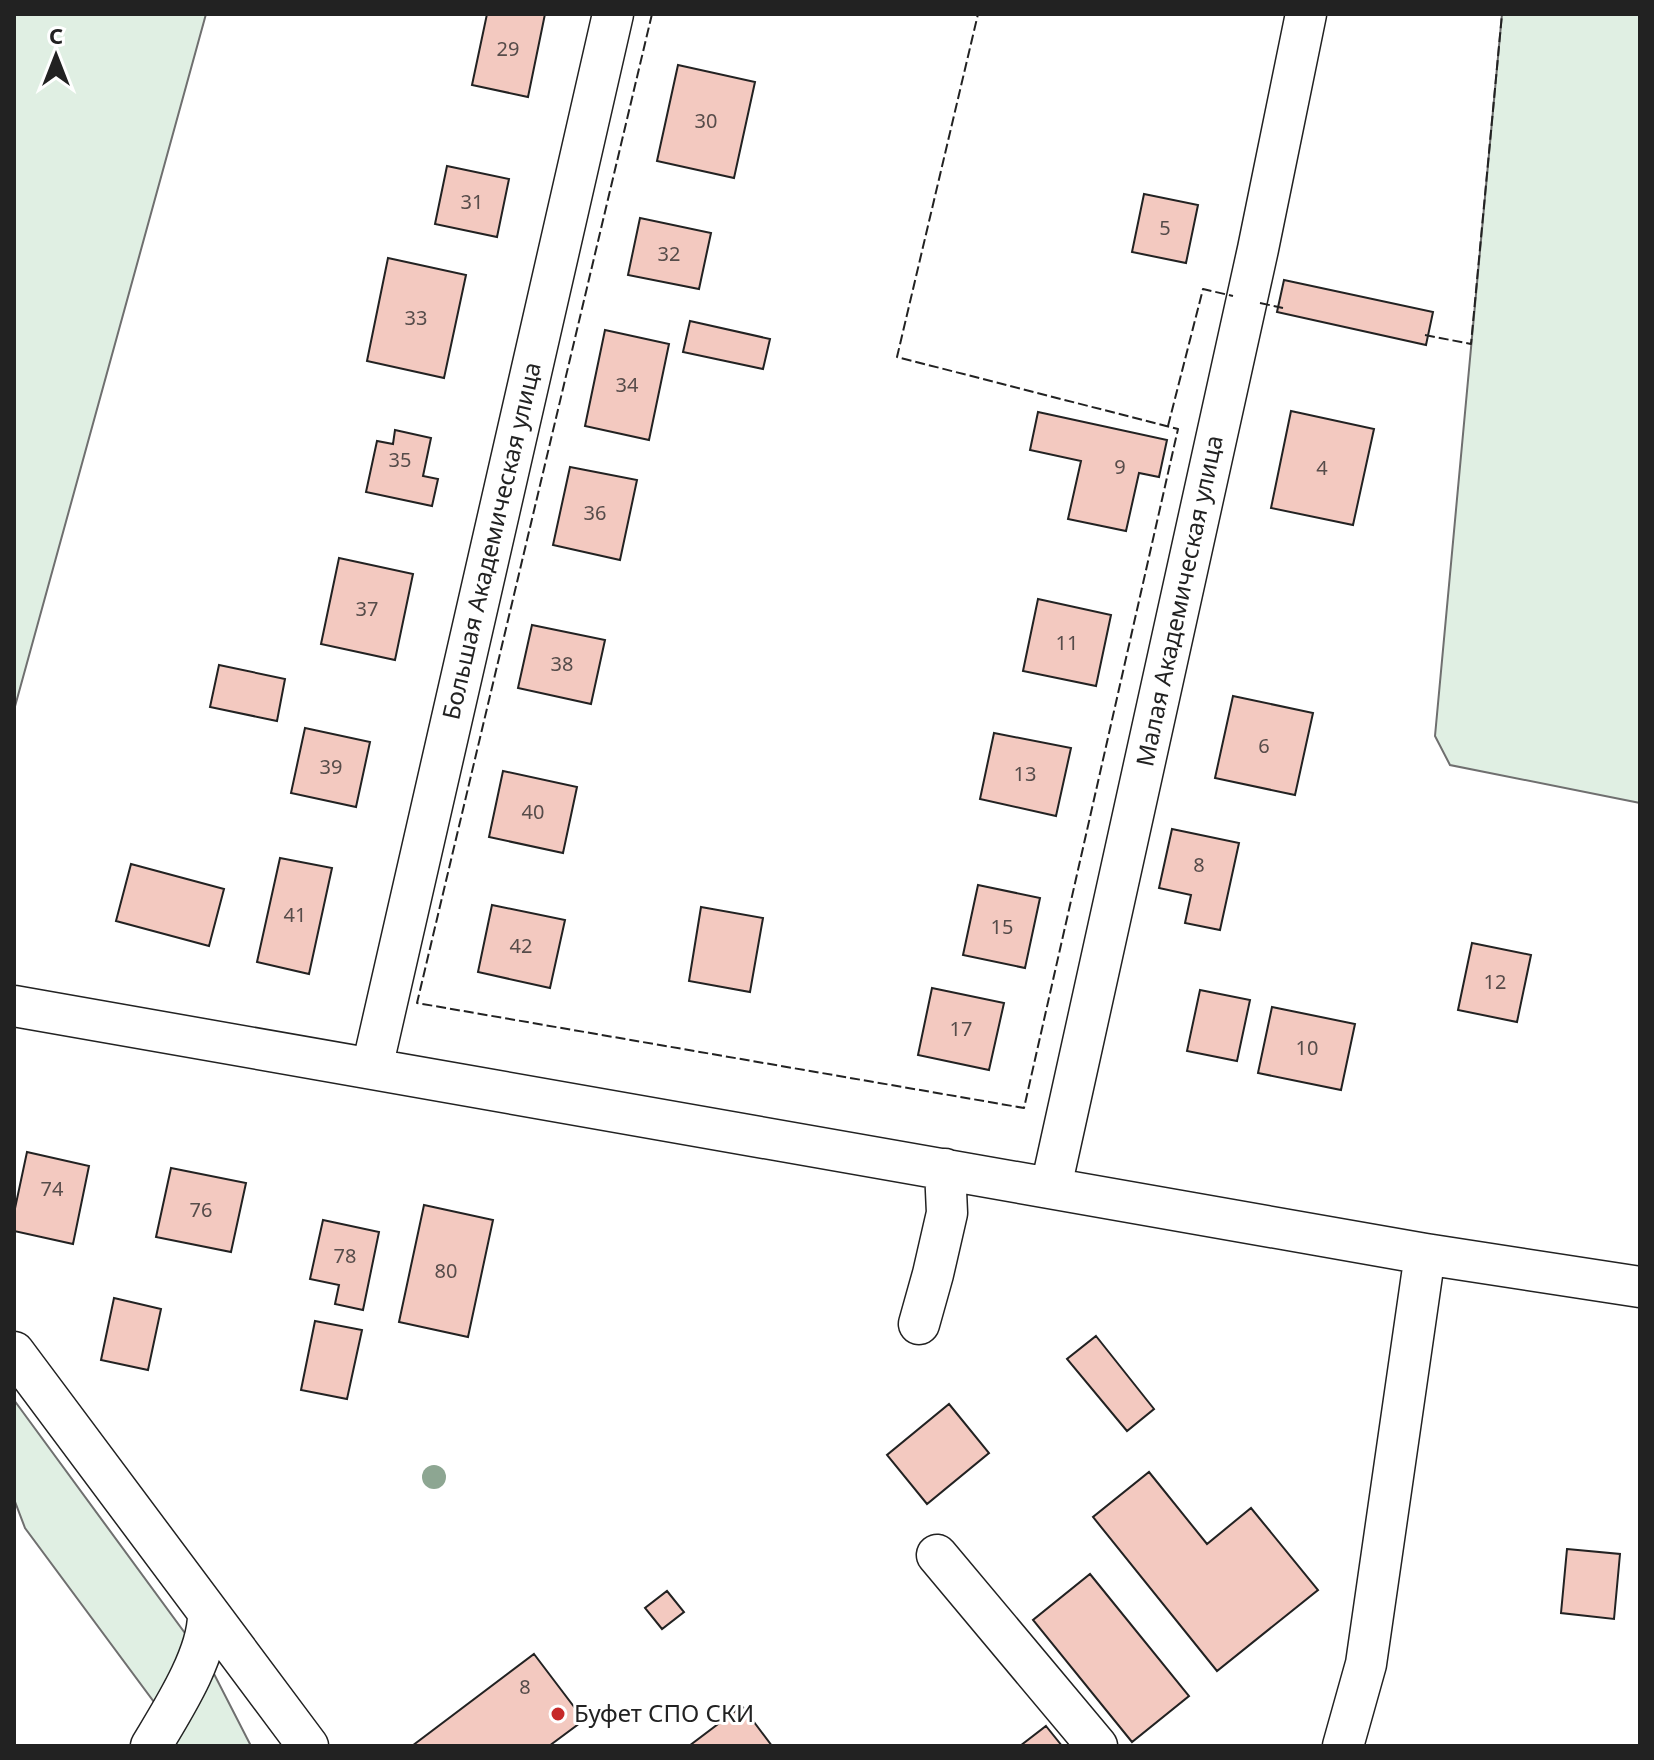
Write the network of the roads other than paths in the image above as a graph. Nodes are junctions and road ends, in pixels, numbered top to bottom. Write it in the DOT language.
graph roads {
  1 [pos="613,14"];
  2 [pos="1306,14"];
  3 [pos="14,1006"];
  4 [pos="372,1068"];
  5 [pos="945,1169"];
  6 [pos="1051,1187"];
  7 [pos="1425,1254"];
  8 [pos="1640,1287"];
  9 [pos="919,1324"];
  10 [pos="14,1352"];
  11 [pos="937,1555"];
  12 [pos="208,1613"];
  13 [pos="151,1746"];
  14 [pos="308,1746"];
  15 [pos="1097,1746"];
  16 [pos="1343,1746"];
  1 -- 4 [label="street, Большая Академическая улица"];
  2 -- 6 [label="street, Малая Академическая улица"];
  3 -- 4 [label="street"];
  4 -- 5 [label="street"];
  5 -- 6 [label="street"];
  5 -- 9 [label="street"];
  6 -- 7 [label="street"];
  7 -- 8 [label="street"];
  7 -- 16 [label="street"];
  10 -- 12 [label="street"];
  11 -- 15 [label="street"];
  12 -- 13 [label="street"];
  12 -- 14 [label="street"];
}
